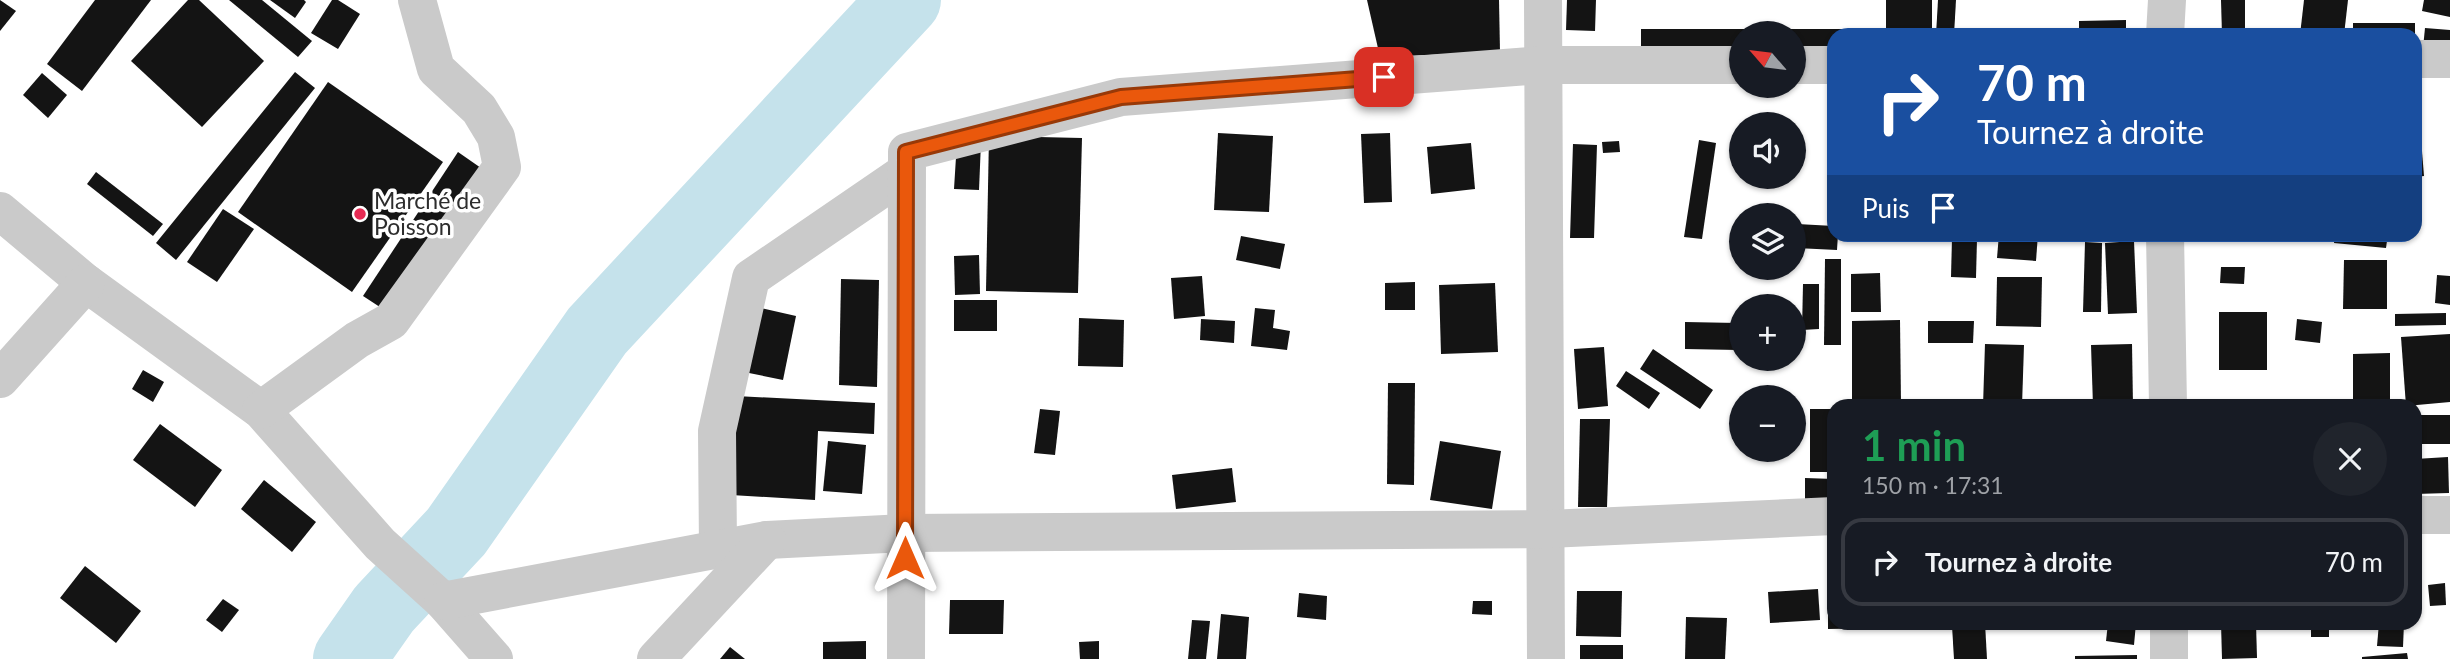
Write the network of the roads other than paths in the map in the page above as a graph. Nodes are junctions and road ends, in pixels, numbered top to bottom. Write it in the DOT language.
graph roads {
  1 [pos="417,0"];
  2 [pos="1543,0"];
  3 [pos="2167,0"];
  4 [pos="2165,28"];
  5 [pos="2422,59"];
  6 [pos="2450,59"];
  7 [pos="1543,65"];
  8 [pos="1729,65"];
  9 [pos="1806,65"];
  10 [pos="1827,65"];
  11 [pos="906,172"];
  12 [pos="0,211"];
  13 [pos="2165,242"];
  14 [pos="86,283"];
  15 [pos="0,379"];
  16 [pos="2168,399"];
  17 [pos="261,410"];
  18 [pos="2422,515"];
  19 [pos="2450,515"];
  20 [pos="1827,516"];
  21 [pos="1548,529"];
  22 [pos="905,533"];
  23 [pos="767,540"];
  24 [pos="719,550"];
  25 [pos="443,601"];
  26 [pos="2169,630"];
  27 [pos="494,659"];
  28 [pos="656,659"];
  29 [pos="906,659"];
  30 [pos="1546,659"];
  31 [pos="2169,659"];
  1 -- 17 [label="street"];
  2 -- 7 [label="street"];
  3 -- 4 [label="street"];
  5 -- 6 [label="street"];
  7 -- 8 [label="street"];
  7 -- 11 [label="street"];
  7 -- 21 [label="street"];
  9 -- 10 [label="street"];
  11 -- 22 [label="street"];
  11 -- 24 [label="street"];
  12 -- 14 [label="street"];
  13 -- 16 [label="street"];
  14 -- 15 [label="street"];
  14 -- 17 [label="street"];
  17 -- 25 [label="street"];
  18 -- 19 [label="street"];
  20 -- 21 [label="street"];
  21 -- 22 [label="street"];
  21 -- 30 [label="street"];
  22 -- 23 [label="street"];
  22 -- 29 [label="street"];
  23 -- 24 [label="street"];
  23 -- 28 [label="street"];
  24 -- 25 [label="street"];
  25 -- 27 [label="street"];
  26 -- 31 [label="street"];
}
